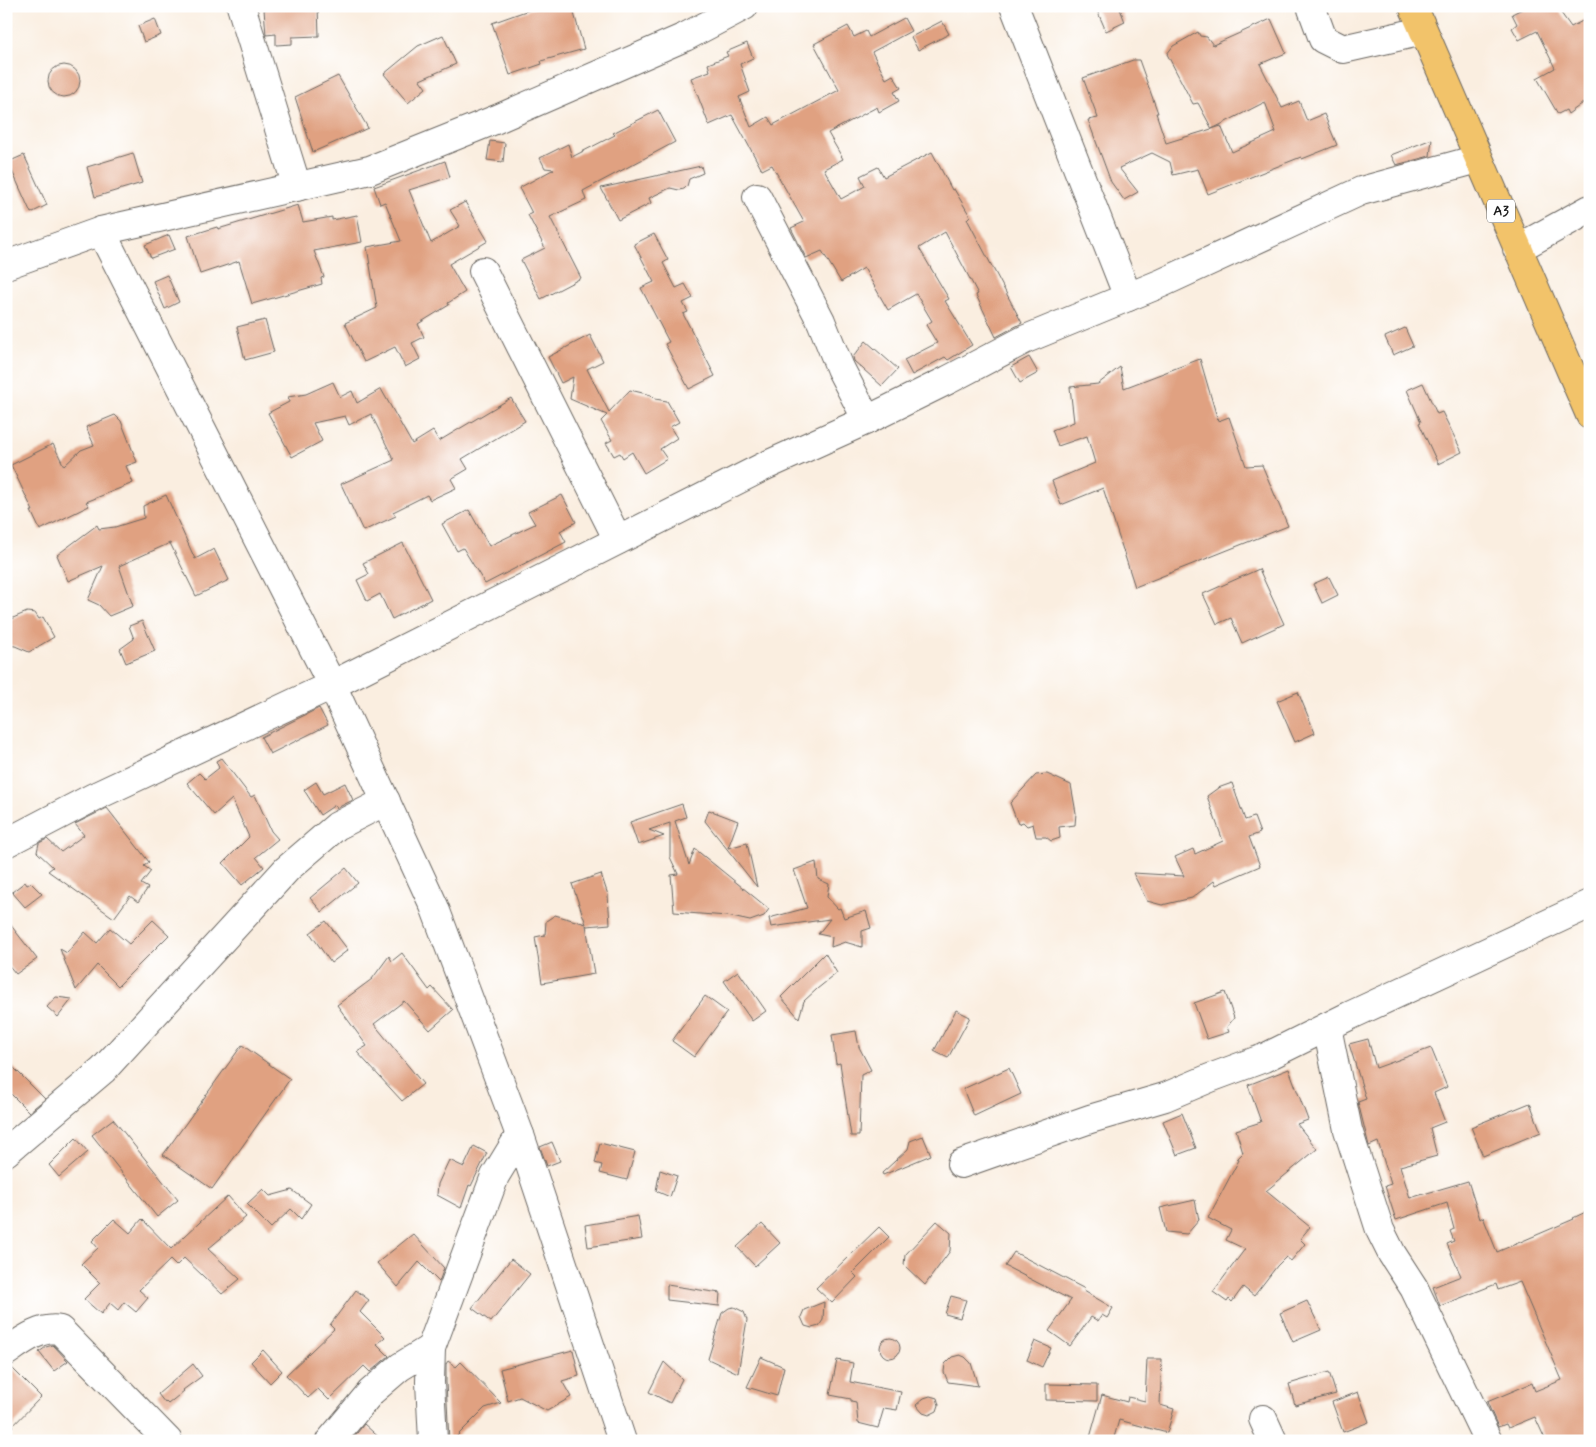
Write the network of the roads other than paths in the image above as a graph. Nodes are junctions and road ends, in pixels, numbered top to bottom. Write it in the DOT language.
graph roads {
  1 [pos="241,6"];
  2 [pos="744,6"];
  3 [pos="1014,6"];
  4 [pos="1313,6"];
  5 [pos="1412,6"];
  6 [pos="1423,31"];
  7 [pos="1478,159"];
  8 [pos="297,187"];
  9 [pos="757,198"];
  10 [pos="1590,209"];
  11 [pos="101,231"];
  12 [pos="1517,249"];
  13 [pos="6,265"];
  14 [pos="483,271"];
  15 [pos="1128,297"];
  16 [pos="1590,414"];
  17 [pos="867,420"];
  18 [pos="618,540"];
  19 [pos="332,685"];
  20 [pos="386,801"];
  21 [pos="6,843"];
  22 [pos="1590,904"];
  23 [pos="1327,1027"];
  24 [pos="520,1135"];
  25 [pos="6,1152"];
  26 [pos="961,1164"];
  27 [pos="431,1348"];
  28 [pos="6,1352"];
  29 [pos="168,1441"];
  30 [pos="330,1441"];
  31 [pos="433,1441"];
  32 [pos="622,1441"];
  33 [pos="1488,1441"];
  1 -- 8 [label="street"];
  2 -- 8 [label="street"];
  3 -- 15 [label="street"];
  4 -- 6 [label="street"];
  5 -- 6 [label="highway, A3"];
  6 -- 7 [label="highway, A3"];
  7 -- 12 [label="highway, A3"];
  7 -- 15 [label="street"];
  8 -- 11 [label="street"];
  9 -- 17 [label="street"];
  10 -- 12 [label="street"];
  11 -- 13 [label="street"];
  11 -- 19 [label="street"];
  12 -- 16 [label="highway, A3"];
  14 -- 18 [label="street"];
  15 -- 17 [label="street"];
  17 -- 18 [label="street"];
  18 -- 19 [label="street"];
  19 -- 20 [label="street"];
  19 -- 21 [label="street"];
  20 -- 24 [label="street"];
  20 -- 25 [label="street"];
  22 -- 23 [label="street"];
  23 -- 26 [label="street"];
  23 -- 33 [label="street"];
  24 -- 27 [label="street"];
  24 -- 32 [label="street"];
  27 -- 30 [label="street"];
  27 -- 31 [label="street"];
  28 -- 29 [label="street"];
}
